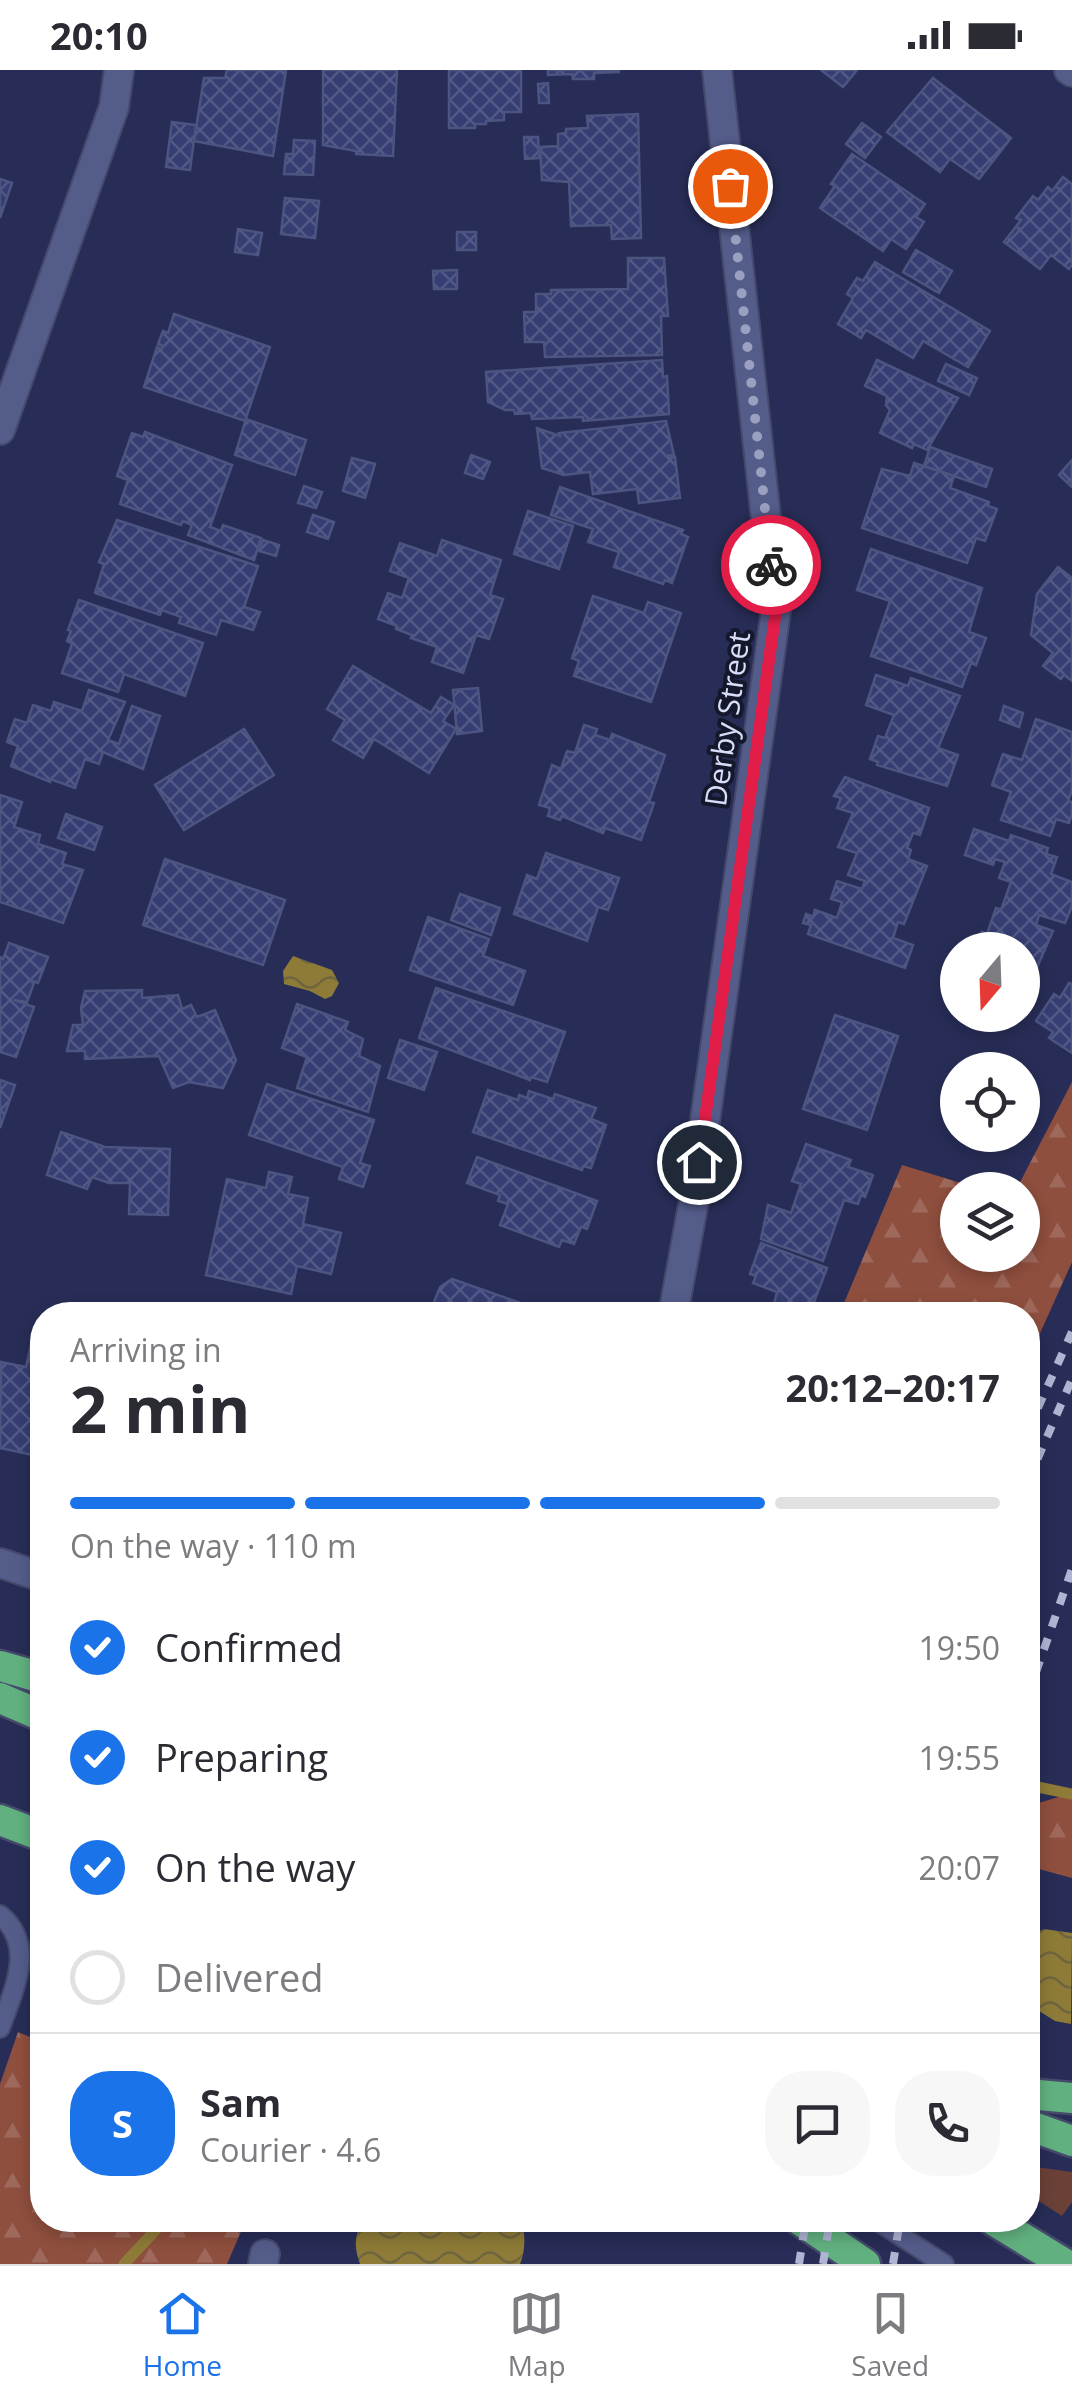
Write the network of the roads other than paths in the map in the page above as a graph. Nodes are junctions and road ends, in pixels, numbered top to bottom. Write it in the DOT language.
graph roads {
  1 [pos="118,70"];
  2 [pos="717,70"];
  3 [pos="0,430"];
  4 [pos="675,1302"];
  5 [pos="0,1563"];
  6 [pos="30,1573"];
  7 [pos="0,1666"];
  8 [pos="30,1675"];
  9 [pos="0,1698"];
  10 [pos="30,1711"];
  11 [pos="0,1820"];
  12 [pos="30,1831"];
  13 [pos="0,1915"];
  14 [pos="0,2028"];
  15 [pos="1040,2095"];
  16 [pos="1072,2098"];
  17 [pos="1040,2129"];
  18 [pos="1072,2141"];
  19 [pos="814,2232"];
  20 [pos="818,2232"];
  21 [pos="895,2232"];
  22 [pos="1013,2232"];
  23 [pos="844,2264"];
  24 [pos="865,2264"];
  25 [pos="944,2264"];
  26 [pos="1065,2264"];
  1 -- 3 [label="street"];
  2 -- 4 [label="street, Derby Street"];
  5 -- 6 [label="street"];
  7 -- 8 [label="highway"];
  9 -- 10 [label="highway"];
  11 -- 12 [label="highway"];
  13 -- 14 [label="lane"];
  15 -- 16 [label="highway"];
  17 -- 18 [label="highway"];
  19 -- 23 [label="highway"];
  20 -- 24 [label="highway"];
  21 -- 25 [label="lane"];
  22 -- 26 [label="highway"];
}
